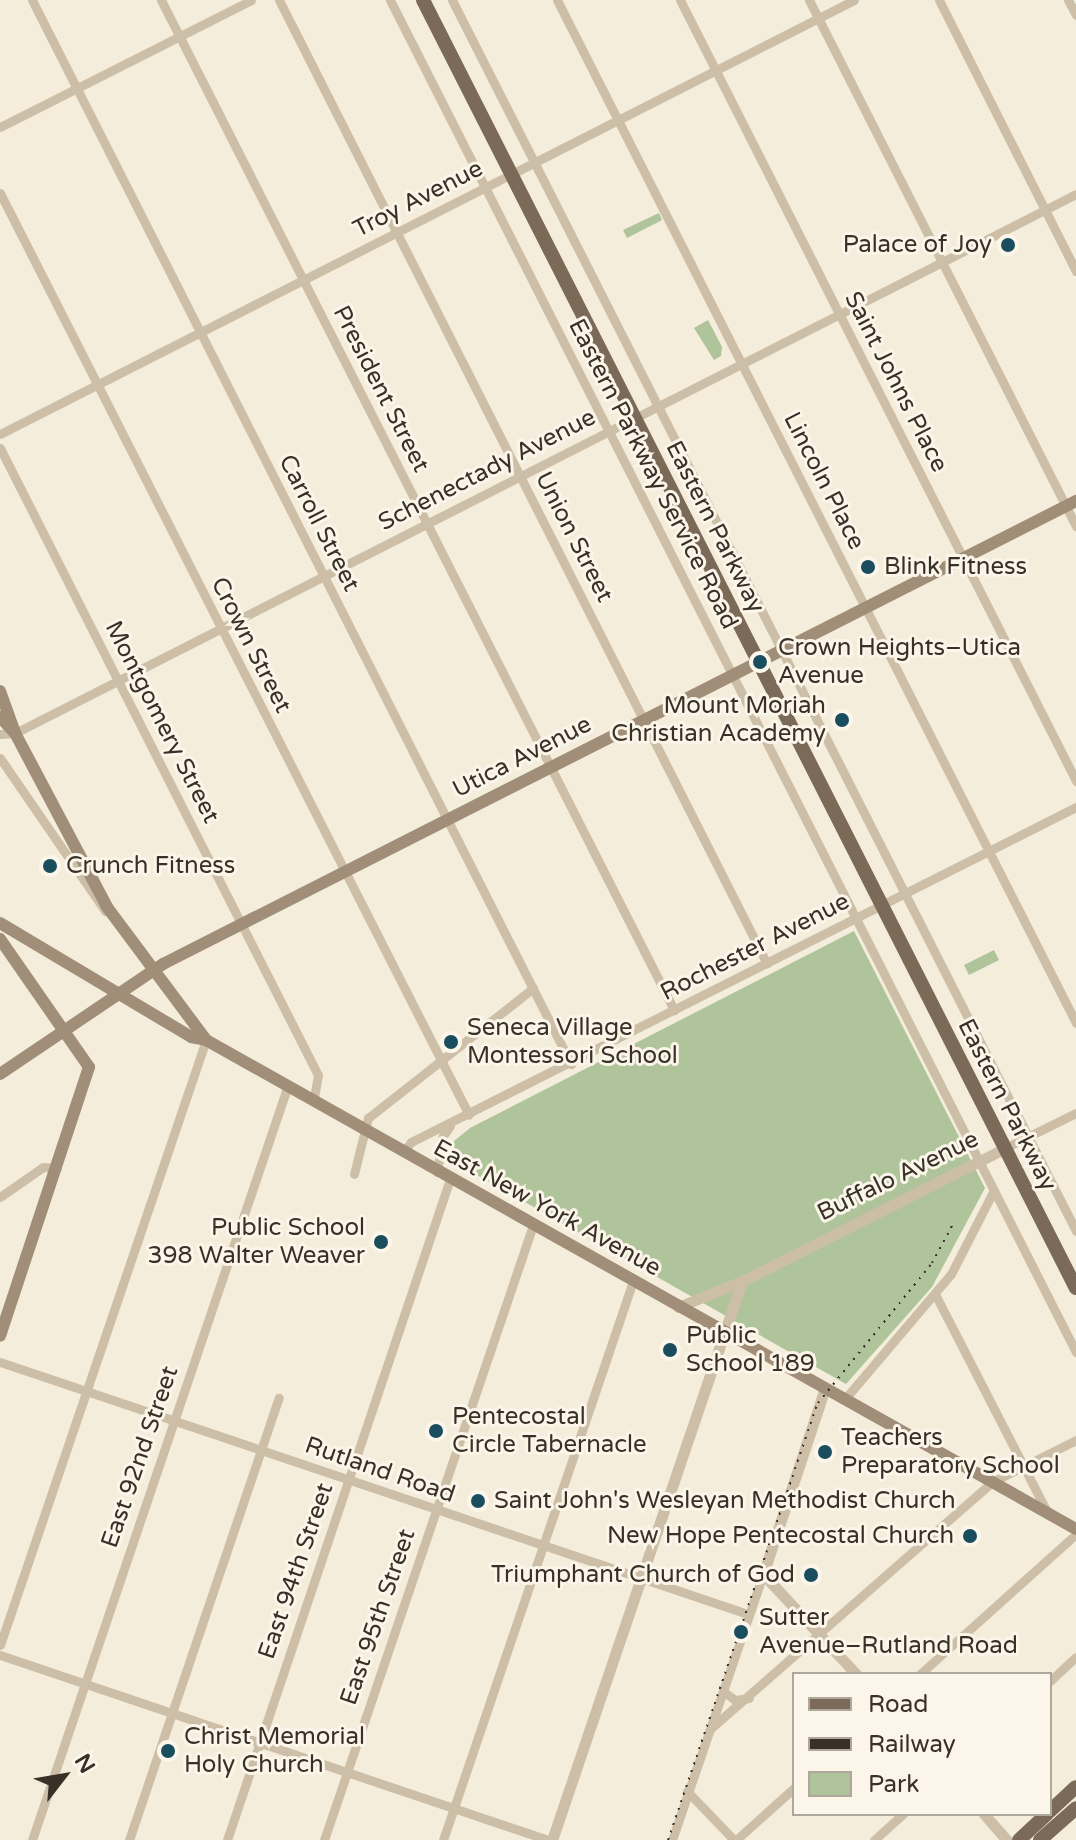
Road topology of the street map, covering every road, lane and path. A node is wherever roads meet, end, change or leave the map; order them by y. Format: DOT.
graph roads {
  1 [pos="32,0"];
  2 [pos="161,0"];
  3 [pos="251,0"];
  4 [pos="279,0"];
  5 [pos="390,0"];
  6 [pos="423,0"];
  7 [pos="452,0"];
  8 [pos="557,0"];
  9 [pos="680,0"];
  10 [pos="809,0"];
  11 [pos="854,0"];
  12 [pos="939,0"];
  13 [pos="1068,0"];
  14 [pos="1076,15"];
  15 [pos="818,18"];
  16 [pos="180,36"];
  17 [pos="716,70"];
  18 [pos="77,88"];
  19 [pos="618,120"];
  20 [pos="0,127"];
  21 [pos="535,163"];
  22 [pos="511,174"];
  23 [pos="486,187"];
  24 [pos="0,193"];
  25 [pos="1076,194"];
  26 [pos="1045,210"];
  27 [pos="397,232"];
  28 [pos="942,262"];
  29 [pos="1076,271"];
  30 [pos="303,280"];
  31 [pos="839,314"];
  32 [pos="200,332"];
  33 [pos="742,364"];
  34 [pos="98,385"];
  35 [pos="658,407"];
  36 [pos="635,418"];
  37 [pos="609,431"];
  38 [pos="0,434"];
  39 [pos="0,448"];
  40 [pos="520,476"];
  41 [pos="1071,503"];
  42 [pos="427,523"];
  43 [pos="1076,526"];
  44 [pos="963,558"];
  45 [pos="324,576"];
  46 [pos="865,607"];
  47 [pos="220,628"];
  48 [pos="781,650"];
  49 [pos="758,661"];
  50 [pos="732,674"];
  51 [pos="118,680"];
  52 [pos="0,691"];
  53 [pos="0,717"];
  54 [pos="644,719"];
  55 [pos="15,733"];
  56 [pos="0,734"];
  57 [pos="0,758"];
  58 [pos="550,767"];
  59 [pos="1076,781"];
  60 [pos="1076,807"];
  61 [pos="447,819"];
  62 [pos="989,851"];
  63 [pos="344,870"];
  64 [pos="906,894"];
  65 [pos="882,905"];
  66 [pos="856,919"];
  67 [pos="116,920"];
  68 [pos="0,923"];
  69 [pos="242,924"];
  70 [pos="0,939"];
  71 [pos="767,964"];
  72 [pos="151,970"];
  73 [pos="533,988"];
  74 [pos="118,992"];
  75 [pos="674,1010"];
  76 [pos="1076,1023"];
  77 [pos="65,1028"];
  78 [pos="206,1040"];
  79 [pos="441,1061"];
  80 [pos="571,1064"];
  81 [pos="0,1074"];
  82 [pos="287,1088"];
  83 [pos="313,1102"];
  84 [pos="1076,1113"];
  85 [pos="469,1115"];
  86 [pos="452,1124"];
  87 [pos="366,1132"];
  88 [pos="1028,1137"];
  89 [pos="1003,1149"];
  90 [pos="403,1152"];
  91 [pos="979,1160"];
  92 [pos="57,1168"];
  93 [pos="437,1172"];
  94 [pos="354,1174"];
  95 [pos="450,1179"];
  96 [pos="994,1190"];
  97 [pos="0,1197"];
  98 [pos="533,1225"];
  99 [pos="1076,1231"];
  100 [pos="633,1281"];
  101 [pos="742,1281"];
  102 [pos="1076,1288"];
  103 [pos="935,1294"];
  104 [pos="12,1301"];
  105 [pos="678,1307"];
  106 [pos="0,1310"];
  107 [pos="724,1332"];
  108 [pos="0,1336"];
  109 [pos="1076,1352"];
  110 [pos="0,1362"];
  111 [pos="825,1388"];
  112 [pos="86,1392"];
  113 [pos="279,1398"];
  114 [pos="844,1400"];
  115 [pos="173,1421"];
  116 [pos="1076,1440"];
  117 [pos="261,1451"];
  118 [pos="1023,1466"];
  119 [pos="348,1480"];
  120 [pos="992,1482"];
  121 [pos="435,1510"];
  122 [pos="1047,1512"];
  123 [pos="1076,1532"];
  124 [pos="543,1546"];
  125 [pos="763,1574"];
  126 [pos="640,1579"];
  127 [pos="748,1614"];
  128 [pos="820,1635"];
  129 [pos="0,1645"];
  130 [pos="0,1655"];
  131 [pos="1076,1657"];
  132 [pos="854,1672"];
  133 [pos="922,1672"];
  134 [pos="1052,1679"];
  135 [pos="85,1683"];
  136 [pos="723,1691"];
  137 [pos="750,1698"];
  138 [pos="172,1713"];
  139 [pos="710,1729"];
  140 [pos="260,1742"];
  141 [pos="347,1772"];
  142 [pos="1076,1787"];
  143 [pos="792,1790"];
  144 [pos="687,1791"];
  145 [pos="454,1808"];
  146 [pos="1076,1808"];
  147 [pos="1052,1809"];
  148 [pos="901,1816"];
  149 [pos="986,1816"];
  150 [pos="1045,1816"];
  151 [pos="32,1840"];
  152 [pos="129,1840"];
  153 [pos="227,1840"];
  154 [pos="324,1840"];
  155 [pos="443,1840"];
  156 [pos="550,1840"];
  157 [pos="672,1840"];
  158 [pos="735,1840"];
  159 [pos="874,1840"];
  160 [pos="1007,1840"];
  161 [pos="1019,1840"];
  162 [pos="1040,1840"];
  1 -- 18 [label="street, Carroll Street"];
  2 -- 16 [label="street, President Street"];
  3 -- 16 [label="street"];
  4 -- 27 [label="street, Union Street"];
  5 -- 23 [label="street, Eastern Parkway Service Road"];
  6 -- 22 [label="main road, Eastern Parkway"];
  7 -- 21 [label="street, Eastern Parkway Service Road"];
  8 -- 19 [label="street, Lincoln Place"];
  9 -- 17 [label="street, Saint Johns Place"];
  10 -- 15 [label="street"];
  11 -- 15 [label="street, Troy Avenue"];
  12 -- 26 [label="street"];
  13 -- 14 [label="street"];
  15 -- 17 [label="street, Troy Avenue"];
  15 -- 28 [label="street"];
  16 -- 18 [label="street"];
  16 -- 30 [label="street, President Street"];
  17 -- 19 [label="street, Troy Avenue"];
  17 -- 31 [label="street, Saint Johns Place"];
  18 -- 20 [label="street"];
  18 -- 32 [label="street, Carroll Street"];
  19 -- 21 [label="street, Troy Avenue"];
  19 -- 33 [label="street, Lincoln Place"];
  21 -- 22 [label="street, Troy Avenue"];
  21 -- 35 [label="street, Eastern Parkway Service Road"];
  22 -- 23 [label="street, Troy Avenue"];
  22 -- 36 [label="main road, Eastern Parkway"];
  23 -- 27 [label="street, Troy Avenue"];
  23 -- 37 [label="street, Eastern Parkway Service Road"];
  24 -- 34 [label="street, Crown Street"];
  25 -- 26 [label="street, Schenectady Avenue"];
  26 -- 28 [label="street, Schenectady Avenue"];
  26 -- 29 [label="street"];
  27 -- 30 [label="street, Troy Avenue"];
  27 -- 40 [label="street, Union Street"];
  28 -- 31 [label="street, Schenectady Avenue"];
  28 -- 41 [label="street"];
  30 -- 32 [label="street, Troy Avenue"];
  30 -- 42 [label="street, President Street"];
  31 -- 33 [label="street, Schenectady Avenue"];
  31 -- 44 [label="street, Saint Johns Place"];
  32 -- 34 [label="street, Troy Avenue"];
  32 -- 45 [label="street, Carroll Street"];
  33 -- 35 [label="street, Schenectady Avenue"];
  33 -- 46 [label="street, Lincoln Place"];
  34 -- 38 [label="street, Troy Avenue"];
  34 -- 47 [label="street, Crown Street"];
  35 -- 36 [label="street, Schenectady Avenue"];
  35 -- 48 [label="street, Eastern Parkway Service Road"];
  36 -- 37 [label="street, Schenectady Avenue"];
  36 -- 49 [label="main road, Eastern Parkway"];
  37 -- 40 [label="street, Schenectady Avenue"];
  37 -- 50 [label="street, Eastern Parkway Service Road"];
  39 -- 51 [label="street, Montgomery Street"];
  40 -- 42 [label="street, Schenectady Avenue"];
  40 -- 54 [label="street, Union Street"];
  41 -- 43 [label="street"];
  41 -- 44 [label="main road, Utica Avenue"];
  42 -- 45 [label="street, Schenectady Avenue"];
  42 -- 58 [label="street, President Street"];
  44 -- 46 [label="main road, Utica Avenue"];
  44 -- 59 [label="street, Saint Johns Place"];
  45 -- 47 [label="street, Schenectady Avenue"];
  45 -- 61 [label="street, Carroll Street"];
  46 -- 48 [label="main road, Utica Avenue"];
  46 -- 62 [label="street, Lincoln Place"];
  47 -- 51 [label="street, Schenectady Avenue"];
  47 -- 63 [label="street, Crown Street"];
  48 -- 49 [label="main road, Utica Avenue"];
  48 -- 64 [label="street, Eastern Parkway Service Road"];
  49 -- 50 [label="main road, Utica Avenue"];
  49 -- 65 [label="main road, Eastern Parkway"];
  50 -- 54 [label="main road, Utica Avenue"];
  50 -- 66 [label="street, Eastern Parkway Service Road"];
  51 -- 55 [label="street, Schenectady Avenue"];
  51 -- 69 [label="street, Montgomery Street"];
  52 -- 55 [label="main road"];
  53 -- 55 [label="main road"];
  54 -- 58 [label="main road, Utica Avenue"];
  54 -- 71 [label="street, Union Street"];
  55 -- 56 [label="street, Schenectady Avenue"];
  55 -- 67 [label="main road"];
  57 -- 67 [label="street"];
  58 -- 61 [label="main road, Utica Avenue"];
  58 -- 75 [label="street, President Street"];
  60 -- 62 [label="street, Rochester Avenue"];
  61 -- 63 [label="main road, Utica Avenue"];
  61 -- 73 [label="street, Carroll Street"];
  62 -- 64 [label="street, Rochester Avenue"];
  62 -- 76 [label="street, Lincoln Place"];
  63 -- 69 [label="main road, Utica Avenue"];
  63 -- 79 [label="street, Crown Street"];
  64 -- 65 [label="street, Rochester Avenue"];
  64 -- 88 [label="street, Eastern Parkway Service Road"];
  65 -- 66 [label="street, Rochester Avenue"];
  65 -- 89 [label="main road, Eastern Parkway"];
  66 -- 71 [label="street, Rochester Avenue"];
  66 -- 91 [label="street, Eastern Parkway Service Road"];
  67 -- 72 [label="main road"];
  68 -- 74 [label="main road, East New York Avenue"];
  69 -- 72 [label="main road, Utica Avenue"];
  69 -- 83 [label="street, Montgomery Street"];
  70 -- 77 [label="main road"];
  71 -- 75 [label="street, Rochester Avenue"];
  72 -- 74 [label="main road, Utica Avenue"];
  72 -- 78 [label="main road"];
  73 -- 79 [label="street"];
  73 -- 80 [label="street, Carroll Street"];
  74 -- 77 [label="main road, Utica Avenue"];
  74 -- 78 [label="main road, East New York Avenue"];
  75 -- 80 [label="street, Rochester Avenue"];
  77 -- 81 [label="main road, Utica Avenue"];
  77 -- 92 [label="main road"];
  78 -- 82 [label="main road, East New York Avenue"];
  78 -- 112 [label="street"];
  79 -- 85 [label="street, Crown Street"];
  79 -- 87 [label="street"];
  80 -- 85 [label="street, Rochester Avenue"];
  82 -- 83 [label="main road, East New York Avenue"];
  82 -- 115 [label="street, East 92nd Street"];
  83 -- 87 [label="main road, East New York Avenue"];
  84 -- 88 [label="street, Buffalo Avenue"];
  85 -- 86 [label="street, Rochester Avenue"];
  86 -- 90 [label="street, Rochester Avenue"];
  86 -- 93 [label="street"];
  87 -- 90 [label="main road, East New York Avenue"];
  87 -- 94 [label="street"];
  88 -- 89 [label="street, Buffalo Avenue"];
  88 -- 99 [label="street, Eastern Parkway Service Road"];
  89 -- 91 [label="street, Buffalo Avenue"];
  89 -- 102 [label="main road, Eastern Parkway"];
  90 -- 93 [label="main road, East New York Avenue"];
  91 -- 96 [label="street, Eastern Parkway Service Road"];
  91 -- 101 [label="street, Buffalo Avenue"];
  92 -- 97 [label="street"];
  92 -- 104 [label="main road"];
  93 -- 95 [label="main road, East New York Avenue"];
  95 -- 98 [label="main road, East New York Avenue"];
  95 -- 119 [label="street, East 94th Street"];
  96 -- 103 [label="street"];
  96 -- 109 [label="street, Eastern Parkway Service Road"];
  98 -- 100 [label="main road, East New York Avenue"];
  98 -- 121 [label="street, East 95th Street"];
  100 -- 105 [label="main road, East New York Avenue"];
  100 -- 124 [label="street"];
  101 -- 105 [label="street, Buffalo Avenue"];
  101 -- 107 [label="street"];
  103 -- 114 [label="street"];
  103 -- 118 [label="street"];
  104 -- 106 [label="street"];
  104 -- 108 [label="main road"];
  105 -- 107 [label="main road, East New York Avenue"];
  107 -- 111 [label="main road, East New York Avenue"];
  107 -- 126 [label="street"];
  110 -- 112 [label="street, Rutland Road"];
  111 -- 114 [label="main road, East New York Avenue"];
  111 -- 125 [label="street"];
  112 -- 115 [label="street, Rutland Road"];
  112 -- 129 [label="street"];
  113 -- 117 [label="street"];
  114 -- 120 [label="main road, East New York Avenue"];
  115 -- 117 [label="street, Rutland Road"];
  115 -- 135 [label="street, East 92nd Street"];
  116 -- 118 [label="street"];
  117 -- 119 [label="street, Rutland Road"];
  117 -- 138 [label="street"];
  118 -- 120 [label="street"];
  118 -- 122 [label="street"];
  119 -- 121 [label="street, Rutland Road"];
  119 -- 140 [label="street, East 94th Street"];
  120 -- 122 [label="main road, East New York Avenue"];
  120 -- 128 [label="street"];
  121 -- 124 [label="street, Rutland Road"];
  121 -- 141 [label="street, East 95th Street"];
  122 -- 123 [label="main road, East New York Avenue"];
  123 -- 133 [label="street"];
  124 -- 126 [label="street, Rutland Road"];
  124 -- 145 [label="street"];
  125 -- 127 [label="street"];
  125 -- 128 [label="street"];
  126 -- 127 [label="street, Rutland Road"];
  126 -- 156 [label="street"];
  127 -- 136 [label="street"];
  128 -- 132 [label="street"];
  128 -- 137 [label="street"];
  130 -- 135 [label="street"];
  131 -- 134 [label="street"];
  135 -- 138 [label="street"];
  135 -- 151 [label="street, East 92nd Street"];
  136 -- 137 [label="street"];
  136 -- 139 [label="street"];
  137 -- 139 [label="street"];
  138 -- 140 [label="street"];
  138 -- 152 [label="street"];
  139 -- 144 [label="street"];
  140 -- 141 [label="street"];
  140 -- 153 [label="street, East 94th Street"];
  141 -- 145 [label="street"];
  141 -- 154 [label="street, East 95th Street"];
  142 -- 147 [label="main road"];
  143 -- 158 [label="street"];
  144 -- 157 [label="street"];
  144 -- 158 [label="street"];
  145 -- 155 [label="street"];
  145 -- 156 [label="street"];
  146 -- 162 [label="main road"];
  148 -- 159 [label="street"];
  149 -- 160 [label="street"];
  150 -- 161 [label="main road"];
}
